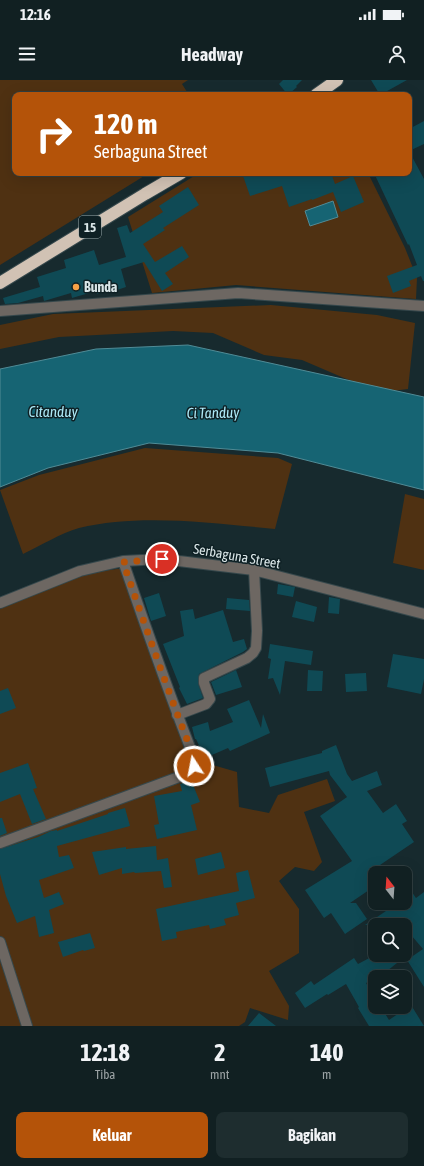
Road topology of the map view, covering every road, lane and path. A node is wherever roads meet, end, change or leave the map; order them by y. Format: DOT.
graph roads {
  1 [pos="336,80"];
  2 [pos="320,92"];
  3 [pos="176,176"];
  4 [pos="0,283"];
  5 [pos="424,306"];
  6 [pos="0,311"];
  7 [pos="123,562"];
  8 [pos="254,570"];
  9 [pos="0,603"];
  10 [pos="424,614"];
  11 [pos="177,716"];
  12 [pos="0,843"];
  13 [pos="0,942"];
  14 [pos="27,1026"];
  1 -- 2 [label="highway"];
  3 -- 4 [label="highway, 15"];
  5 -- 6 [label="street"];
  7 -- 8 [label="street, Serbaguna Street"];
  7 -- 9 [label="street, Serbaguna Street"];
  7 -- 11 [label="street"];
  8 -- 10 [label="street, Serbaguna Street"];
  8 -- 11 [label="street"];
  11 -- 12 [label="street"];
  13 -- 14 [label="street"];
}
